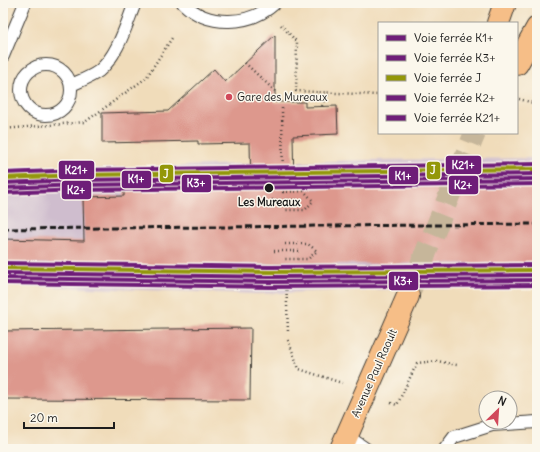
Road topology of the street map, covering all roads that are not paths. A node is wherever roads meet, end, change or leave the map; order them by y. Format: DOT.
graph roads {
  1 [pos="25,3"];
  2 [pos="135,3"];
  3 [pos="183,3"];
  4 [pos="275,3"];
  5 [pos="505,3"];
  6 [pos="498,22"];
  7 [pos="537,28"];
  8 [pos="3,56"];
  9 [pos="518,62"];
  10 [pos="71,85"];
  11 [pos="408,296"];
  12 [pos="537,422"];
  13 [pos="344,442"];
  14 [pos="366,449"];
  15 [pos="445,449"];
  1 -- 8 [label="lane"];
  2 -- 10 [label="lane"];
  3 -- 4 [label="lane"];
  5 -- 6 [label="main road"];
  7 -- 9 [label="main road"];
  10 -- 10 [label="lane"];
  11 -- 13 [label="main road, Avenue Paul Raoult"];
  12 -- 15 [label="lane"];
  13 -- 14 [label="lane"];
}
